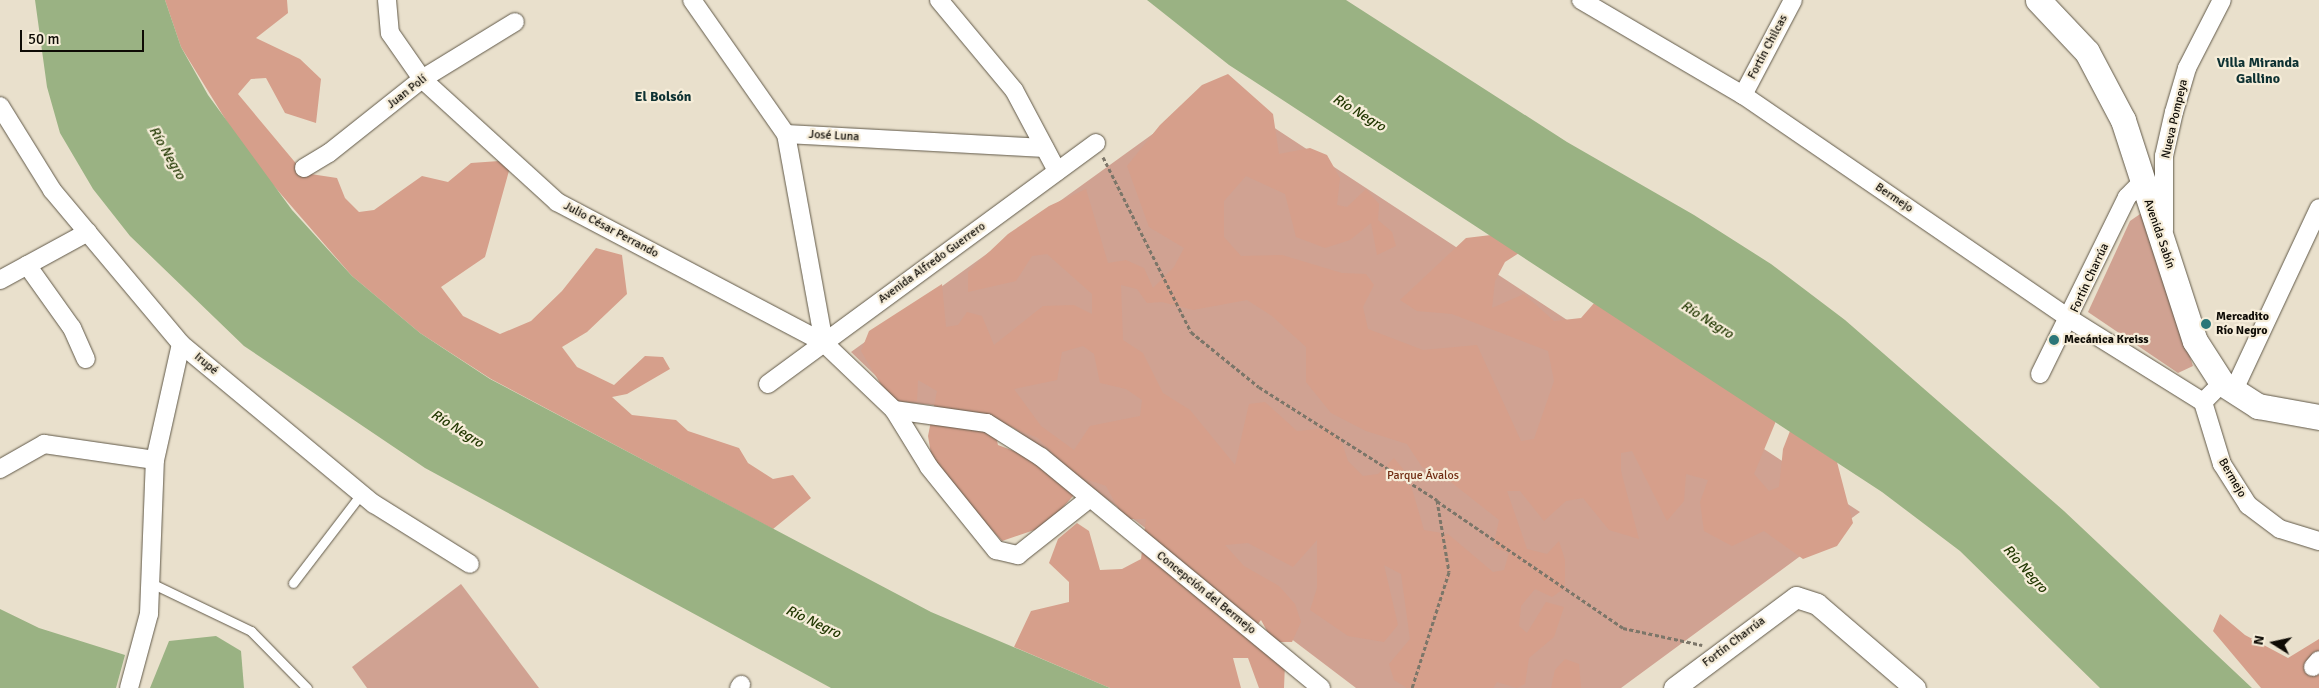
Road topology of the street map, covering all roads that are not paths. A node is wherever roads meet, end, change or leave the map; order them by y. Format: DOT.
graph roads {
  1 [pos="387,0"];
  2 [pos="692,0"];
  3 [pos="939,0"];
  4 [pos="1581,0"];
  5 [pos="1793,0"];
  6 [pos="2038,0"];
  7 [pos="2222,0"];
  8 [pos="514,22"];
  9 [pos="422,80"];
  10 [pos="1743,95"];
  11 [pos="1,114"];
  12 [pos="786,134"];
  13 [pos="1096,143"];
  14 [pos="1045,148"];
  15 [pos="304,168"];
  16 [pos="1057,171"];
  17 [pos="2141,183"];
  18 [pos="2319,208"];
  19 [pos="88,232"];
  20 [pos="2164,247"];
  21 [pos="27,265"];
  22 [pos="0,280"];
  23 [pos="2070,320"];
  24 [pos="824,343"];
  25 [pos="181,344"];
  26 [pos="86,359"];
  27 [pos="2040,374"];
  28 [pos="768,384"];
  29 [pos="2227,387"];
  30 [pos="2203,402"];
  31 [pos="894,410"];
  32 [pos="2319,417"];
  33 [pos="155,460"];
  34 [pos="0,469"];
  35 [pos="361,494"];
  36 [pos="1090,498"];
  37 [pos="2319,541"];
  38 [pos="470,564"];
  39 [pos="151,583"];
  40 [pos="293,583"];
  41 [pos="129,688"];
  42 [pos="307,688"];
  43 [pos="1321,688"];
  44 [pos="1674,688"];
  45 [pos="1915,688"];
  1 -- 9 [label="street, Julio César Perrando"];
  2 -- 12 [label="street"];
  3 -- 14 [label="street"];
  4 -- 10 [label="street, Bermejo"];
  5 -- 10 [label="street, Fortín Chilcas"];
  6 -- 17 [label="main road, Avenida Sabín"];
  7 -- 20 [label="street, Nueva Pompeya"];
  8 -- 9 [label="street, Juan Polí"];
  9 -- 15 [label="street, Juan Polí"];
  9 -- 24 [label="street, Julio César Perrando"];
  10 -- 23 [label="street, Bermejo"];
  11 -- 19 [label="street, Irupé"];
  12 -- 14 [label="street, José Luna"];
  12 -- 24 [label="street"];
  13 -- 16 [label="street, Avenida Alfredo Guerrero"];
  14 -- 16 [label="street"];
  16 -- 24 [label="street, Avenida Alfredo Guerrero"];
  17 -- 20 [label="main road, Avenida Sabín"];
  17 -- 23 [label="street, Fortín Charrúa"];
  18 -- 29 [label="street"];
  19 -- 21 [label="street"];
  19 -- 25 [label="street, Irupé"];
  20 -- 29 [label="main road, Avenida Sabín"];
  21 -- 22 [label="street"];
  21 -- 26 [label="street"];
  23 -- 27 [label="street, Fortín Charrúa"];
  23 -- 30 [label="street, Bermejo"];
  24 -- 28 [label="street, Avenida Alfredo Guerrero"];
  24 -- 31 [label="street"];
  25 -- 33 [label="street"];
  25 -- 35 [label="street, Irupé"];
  29 -- 30 [label="street"];
  29 -- 32 [label="main road, Avenida Sabín"];
  30 -- 37 [label="street, Bermejo"];
  31 -- 36 [label="street, Concepción del Bermejo"];
  31 -- 36 [label="street"];
  33 -- 34 [label="street"];
  33 -- 39 [label="street"];
  35 -- 38 [label="street, Irupé"];
  35 -- 40 [label="lane"];
  36 -- 43 [label="street, Concepción del Bermejo"];
  39 -- 41 [label="street"];
  39 -- 42 [label="lane"];
  44 -- 45 [label="street, Fortín Charrúa"];
}
